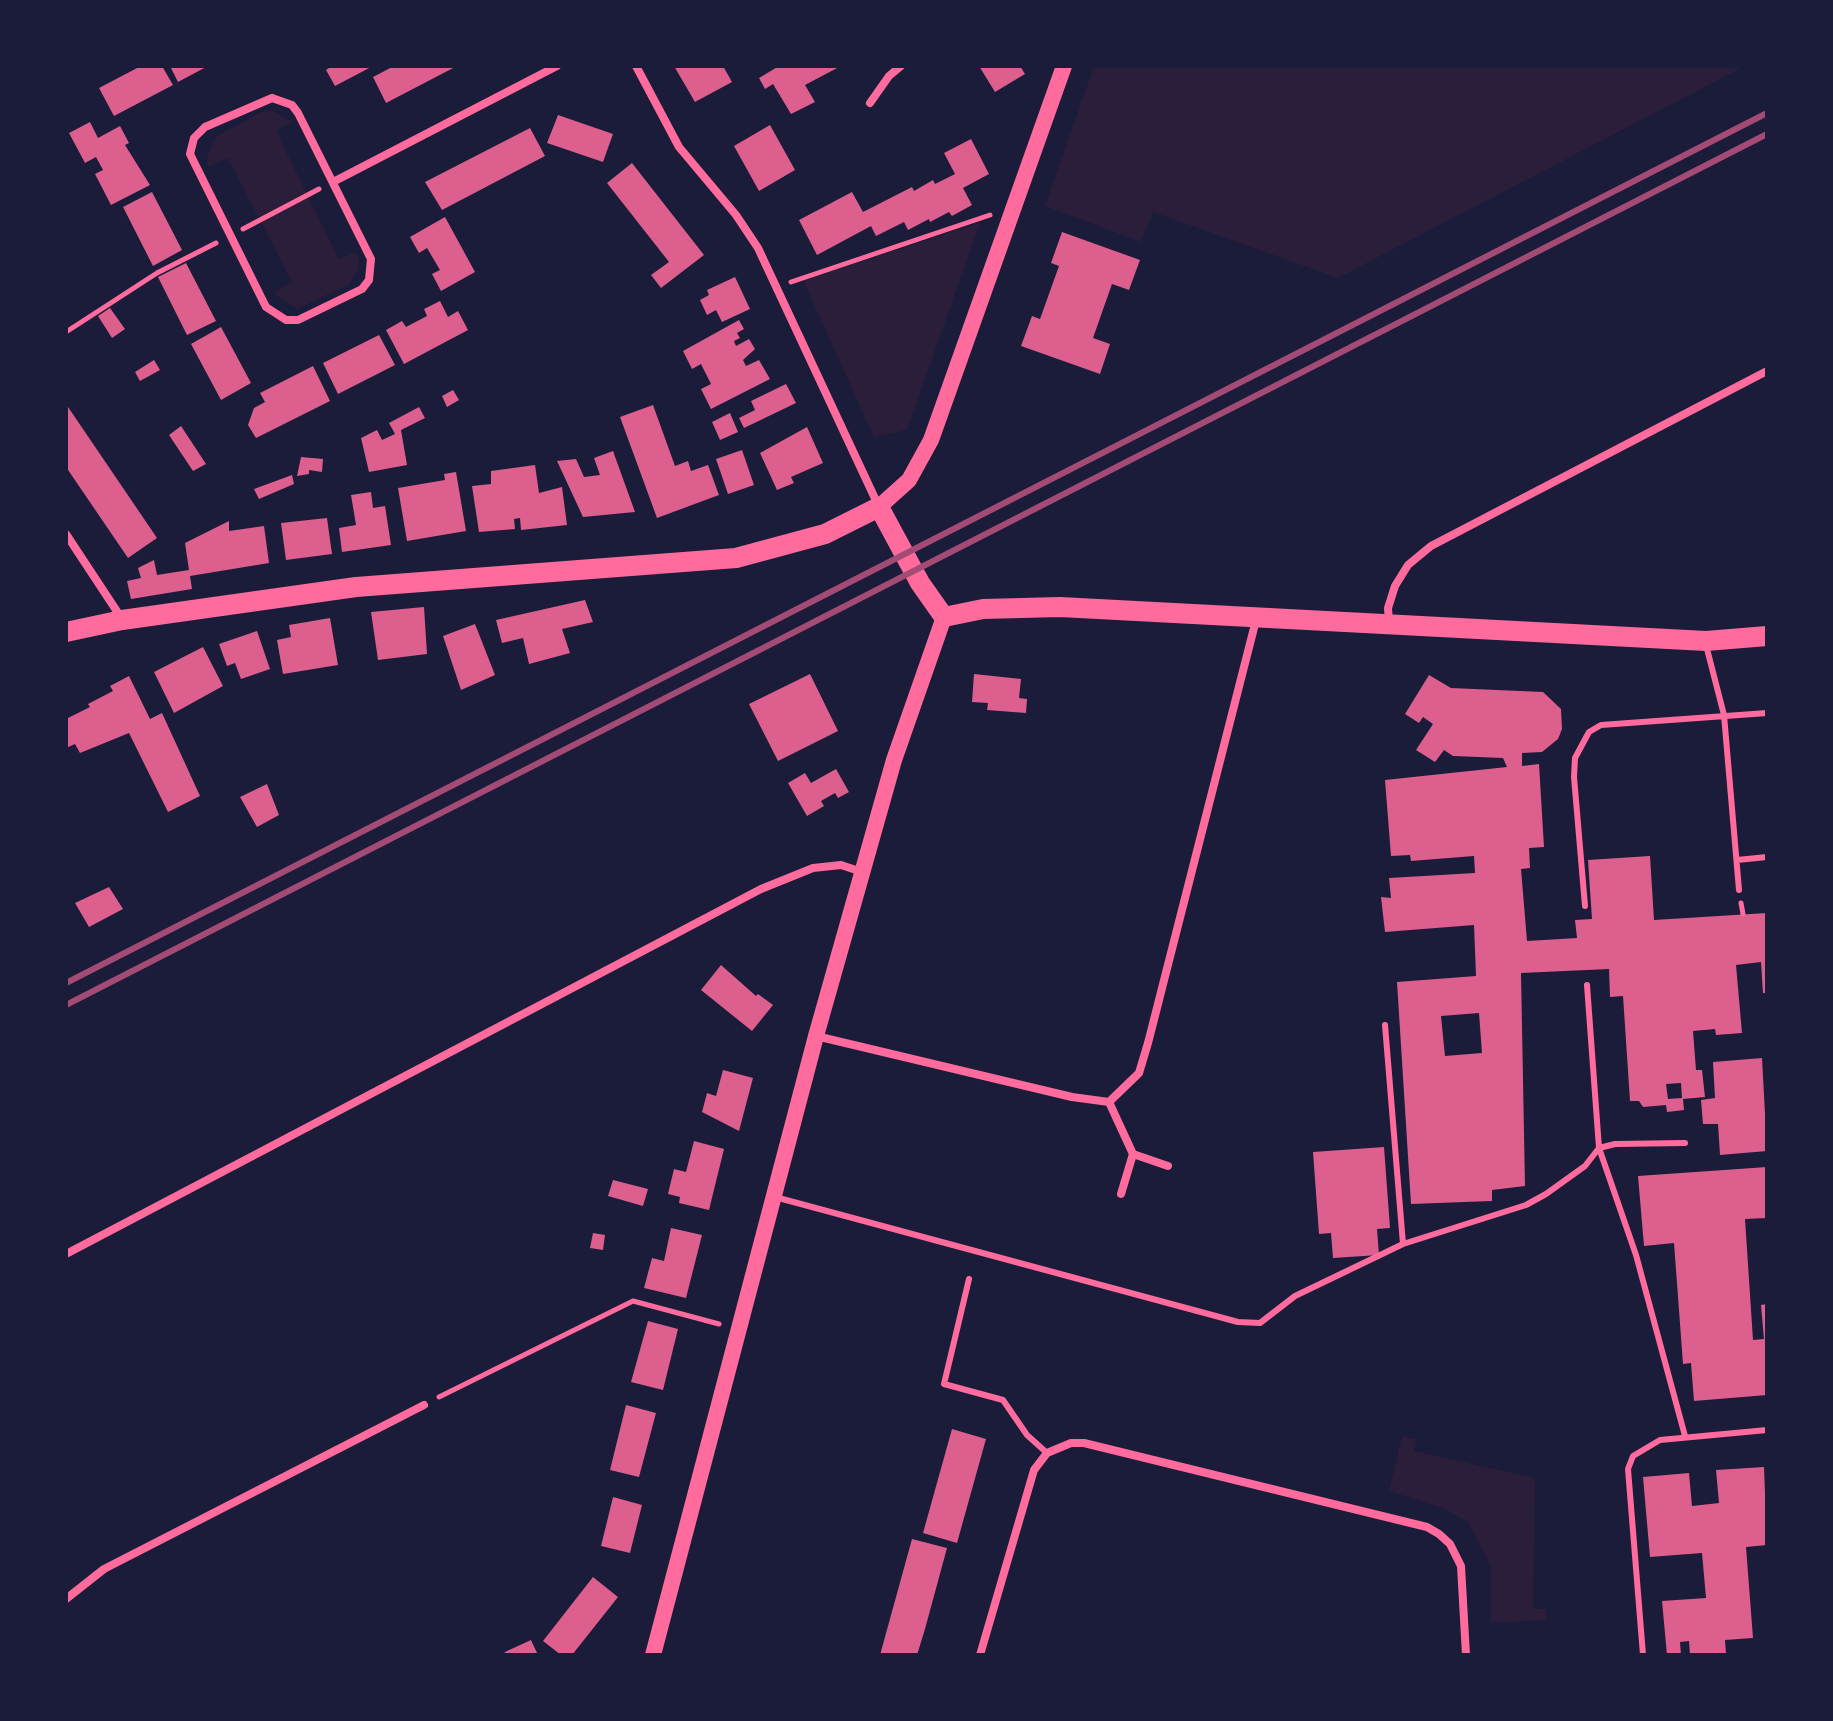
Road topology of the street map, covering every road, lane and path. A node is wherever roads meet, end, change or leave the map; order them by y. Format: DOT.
graph roads {
  1 [pos="557,66"];
  2 [pos="636,66"];
  3 [pos="901,66"];
  4 [pos="1064,66"];
  5 [pos="870,103"];
  6 [pos="333,182"];
  7 [pos="1014,208"];
  8 [pos="229,236"];
  9 [pos="777,288"];
  10 [pos="66,332"];
  11 [pos="1767,371"];
  12 [pos="879,507"];
  13 [pos="66,534"];
  14 [pos="944,617"];
  15 [pos="1256,619"];
  16 [pos="122,620"];
  17 [pos="1389,623"];
  18 [pos="66,632"];
  19 [pos="1767,636"];
  20 [pos="1706,641"];
  21 [pos="1767,713"];
  22 [pos="1724,715"];
  23 [pos="1767,857"];
  24 [pos="1737,860"];
  25 [pos="862,872"];
  26 [pos="1739,890"];
  27 [pos="1585,906"];
  28 [pos="1587,985"];
  29 [pos="1385,1025"];
  30 [pos="816,1036"];
  31 [pos="1109,1102"];
  32 [pos="1685,1143"];
  33 [pos="1599,1148"];
  34 [pos="1133,1154"];
  35 [pos="1168,1166"];
  36 [pos="1121,1194"];
  37 [pos="775,1197"];
  38 [pos="1403,1244"];
  39 [pos="66,1254"];
  40 [pos="969,1279"];
  41 [pos="740,1329"];
  42 [pos="424,1405"];
  43 [pos="1767,1430"];
  44 [pos="1685,1436"];
  45 [pos="1047,1453"];
  46 [pos="66,1599"];
  47 [pos="653,1655"];
  48 [pos="980,1655"];
  49 [pos="1466,1655"];
  50 [pos="1643,1655"];
  1 -- 6 [label="street"];
  2 -- 9 [label="street"];
  3 -- 5 [label="street"];
  4 -- 7 [label="main road"];
  6 -- 8 [label="path"];
  6 -- 8 [label="street"];
  6 -- 8 [label="street"];
  7 -- 9 [label="path"];
  7 -- 12 [label="main road"];
  8 -- 10 [label="path"];
  9 -- 12 [label="street"];
  11 -- 17 [label="street"];
  12 -- 14 [label="main road"];
  12 -- 16 [label="main road"];
  13 -- 16 [label="street"];
  14 -- 15 [label="main road"];
  14 -- 25 [label="main road"];
  15 -- 17 [label="main road"];
  15 -- 31 [label="street"];
  16 -- 18 [label="main road"];
  17 -- 20 [label="main road"];
  19 -- 20 [label="main road"];
  20 -- 22 [label="lane"];
  21 -- 22 [label="lane"];
  22 -- 24 [label="lane"];
  22 -- 27 [label="lane"];
  23 -- 24 [label="lane"];
  24 -- 26 [label="lane"];
  25 -- 30 [label="main road"];
  25 -- 39 [label="street"];
  28 -- 33 [label="lane"];
  29 -- 38 [label="lane"];
  30 -- 31 [label="street"];
  30 -- 37 [label="main road"];
  31 -- 34 [label="street"];
  32 -- 33 [label="lane"];
  33 -- 38 [label="lane"];
  33 -- 44 [label="lane"];
  34 -- 35 [label="street"];
  34 -- 36 [label="street"];
  37 -- 38 [label="lane"];
  37 -- 41 [label="main road"];
  40 -- 45 [label="lane"];
  41 -- 42 [label="path"];
  41 -- 47 [label="main road"];
  42 -- 46 [label="street"];
  43 -- 44 [label="lane"];
  44 -- 50 [label="lane"];
  45 -- 48 [label="street"];
  45 -- 49 [label="street"];
}
